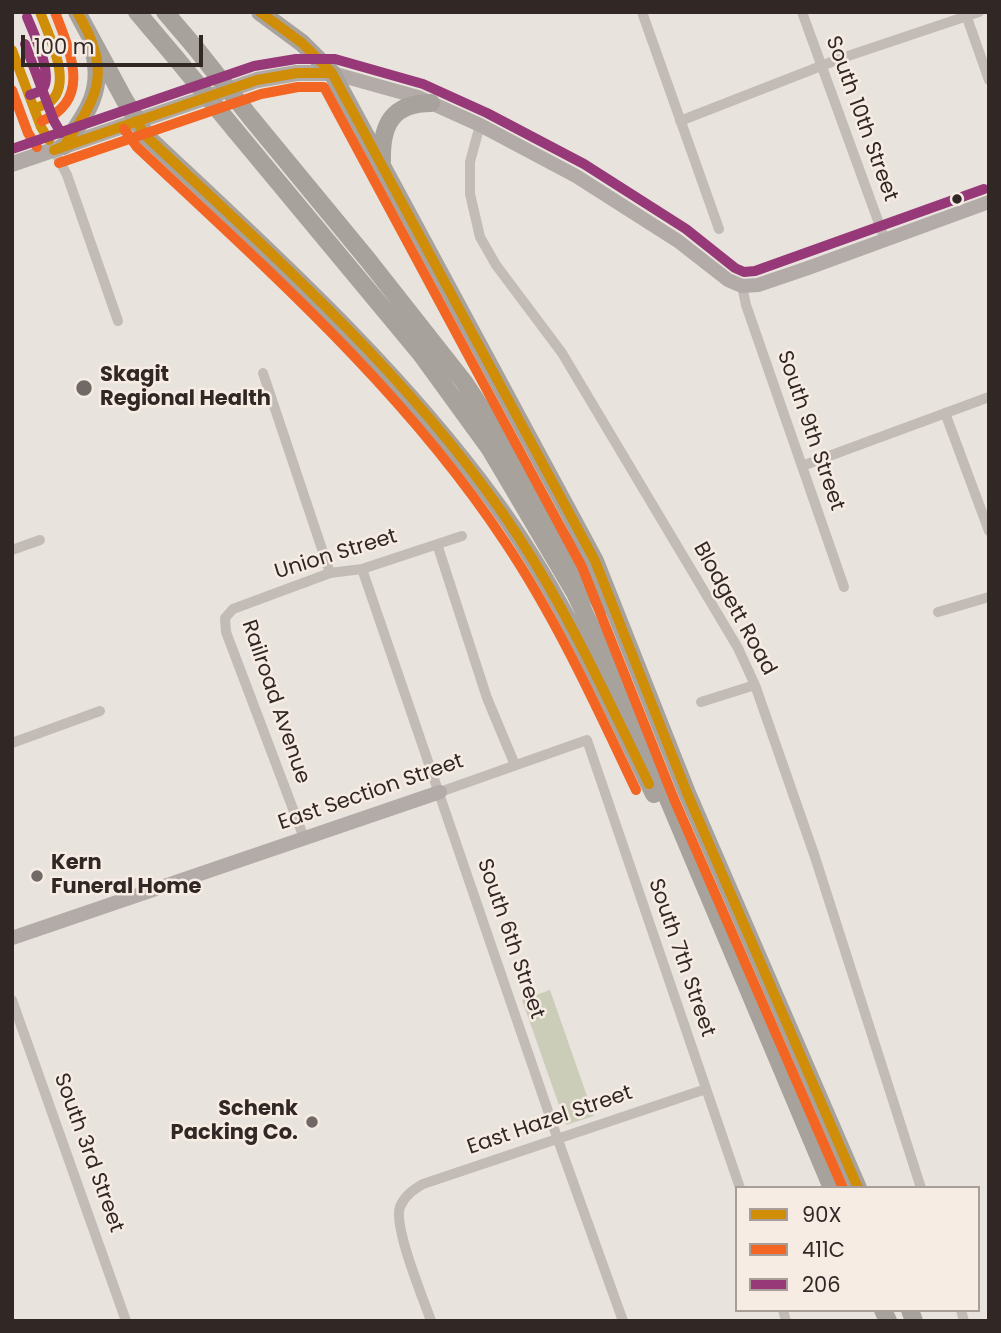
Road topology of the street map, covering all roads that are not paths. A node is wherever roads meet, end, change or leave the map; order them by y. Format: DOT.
graph roads {
  1 [pos="77,12"];
  2 [pos="137,12"];
  3 [pos="165,12"];
  4 [pos="260,12"];
  5 [pos="642,12"];
  6 [pos="802,12"];
  7 [pos="979,12"];
  8 [pos="965,14"];
  9 [pos="89,32"];
  10 [pos="820,67"];
  11 [pos="332,73"];
  12 [pos="989,80"];
  13 [pos="431,103"];
  14 [pos="136,121"];
  15 [pos="680,121"];
  16 [pos="480,125"];
  17 [pos="59,148"];
  18 [pos="12,164"];
  19 [pos="382,164"];
  20 [pos="989,202"];
  21 [pos="719,229"];
  22 [pos="885,240"];
  23 [pos="742,286"];
  24 [pos="118,321"];
  25 [pos="263,373"];
  26 [pos="989,397"];
  27 [pos="945,413"];
  28 [pos="802,466"];
  29 [pos="989,531"];
  30 [pos="462,536"];
  31 [pos="40,540"];
  32 [pos="437,544"];
  33 [pos="12,550"];
  34 [pos="362,569"];
  35 [pos="330,573"];
  36 [pos="845,587"];
  37 [pos="989,597"];
  38 [pos="938,612"];
  39 [pos="225,618"];
  40 [pos="634,664"];
  41 [pos="755,685"];
  42 [pos="701,702"];
  43 [pos="100,711"];
  44 [pos="587,740"];
  45 [pos="12,743"];
  46 [pos="515,765"];
  47 [pos="440,792"];
  48 [pos="304,838"];
  49 [pos="12,938"];
  50 [pos="734,957"];
  51 [pos="12,1000"];
  52 [pos="706,1089"];
  53 [pos="558,1140"];
  54 [pos="739,1186"];
  55 [pos="831,1186"];
  56 [pos="857,1186"];
  57 [pos="920,1186"];
  58 [pos="126,1321"];
  59 [pos="431,1321"];
  60 [pos="623,1321"];
  1 -- 9 [label="highway"];
  2 -- 50 [label="highway, bridge"];
  3 -- 40 [label="highway, bridge"];
  4 -- 11 [label="highway"];
  5 -- 15 [label="street"];
  6 -- 10 [label="street, South 10th Street"];
  7 -- 8 [label="street"];
  8 -- 10 [label="street"];
  8 -- 12 [label="street"];
  9 -- 14 [label="highway"];
  9 -- 17 [label="highway"];
  10 -- 15 [label="street"];
  10 -- 22 [label="street, South 10th Street"];
  11 -- 13 [label="street"];
  11 -- 14 [label="main road"];
  11 -- 19 [label="highway"];
  13 -- 16 [label="street"];
  13 -- 19 [label="highway"];
  14 -- 17 [label="main road"];
  14 -- 50 [label="highway"];
  15 -- 21 [label="street"];
  16 -- 23 [label="street"];
  16 -- 41 [label="street, Blodgett Road"];
  17 -- 18 [label="main road"];
  17 -- 24 [label="street"];
  19 -- 40 [label="highway"];
  20 -- 22 [label="street"];
  22 -- 23 [label="street"];
  23 -- 28 [label="street, South 9th Street"];
  25 -- 35 [label="street"];
  26 -- 27 [label="street"];
  27 -- 28 [label="street"];
  27 -- 29 [label="street"];
  28 -- 36 [label="street, South 9th Street"];
  30 -- 32 [label="street, Union Street"];
  31 -- 33 [label="street"];
  32 -- 34 [label="street, Union Street"];
  32 -- 46 [label="street"];
  34 -- 35 [label="street, Union Street"];
  34 -- 47 [label="street, South 6th Street"];
  35 -- 39 [label="street, Union Street"];
  37 -- 38 [label="street"];
  39 -- 48 [label="street, Railroad Avenue"];
  40 -- 56 [label="highway"];
  41 -- 42 [label="street"];
  41 -- 57 [label="street, Blodgett Road"];
  43 -- 45 [label="street"];
  44 -- 46 [label="street, East Section Street"];
  44 -- 52 [label="street, South 7th Street"];
  46 -- 47 [label="street, East Section Street"];
  47 -- 48 [label="street, East Section Street"];
  47 -- 53 [label="street, South 6th Street"];
  48 -- 49 [label="street, East Section Street"];
  50 -- 55 [label="highway"];
  51 -- 58 [label="street, South 3rd Street"];
  52 -- 53 [label="street, East Hazel Street"];
  52 -- 54 [label="street, South 7th Street"];
  53 -- 59 [label="street, East Hazel Street"];
  53 -- 60 [label="street, South 6th Street"];
}
